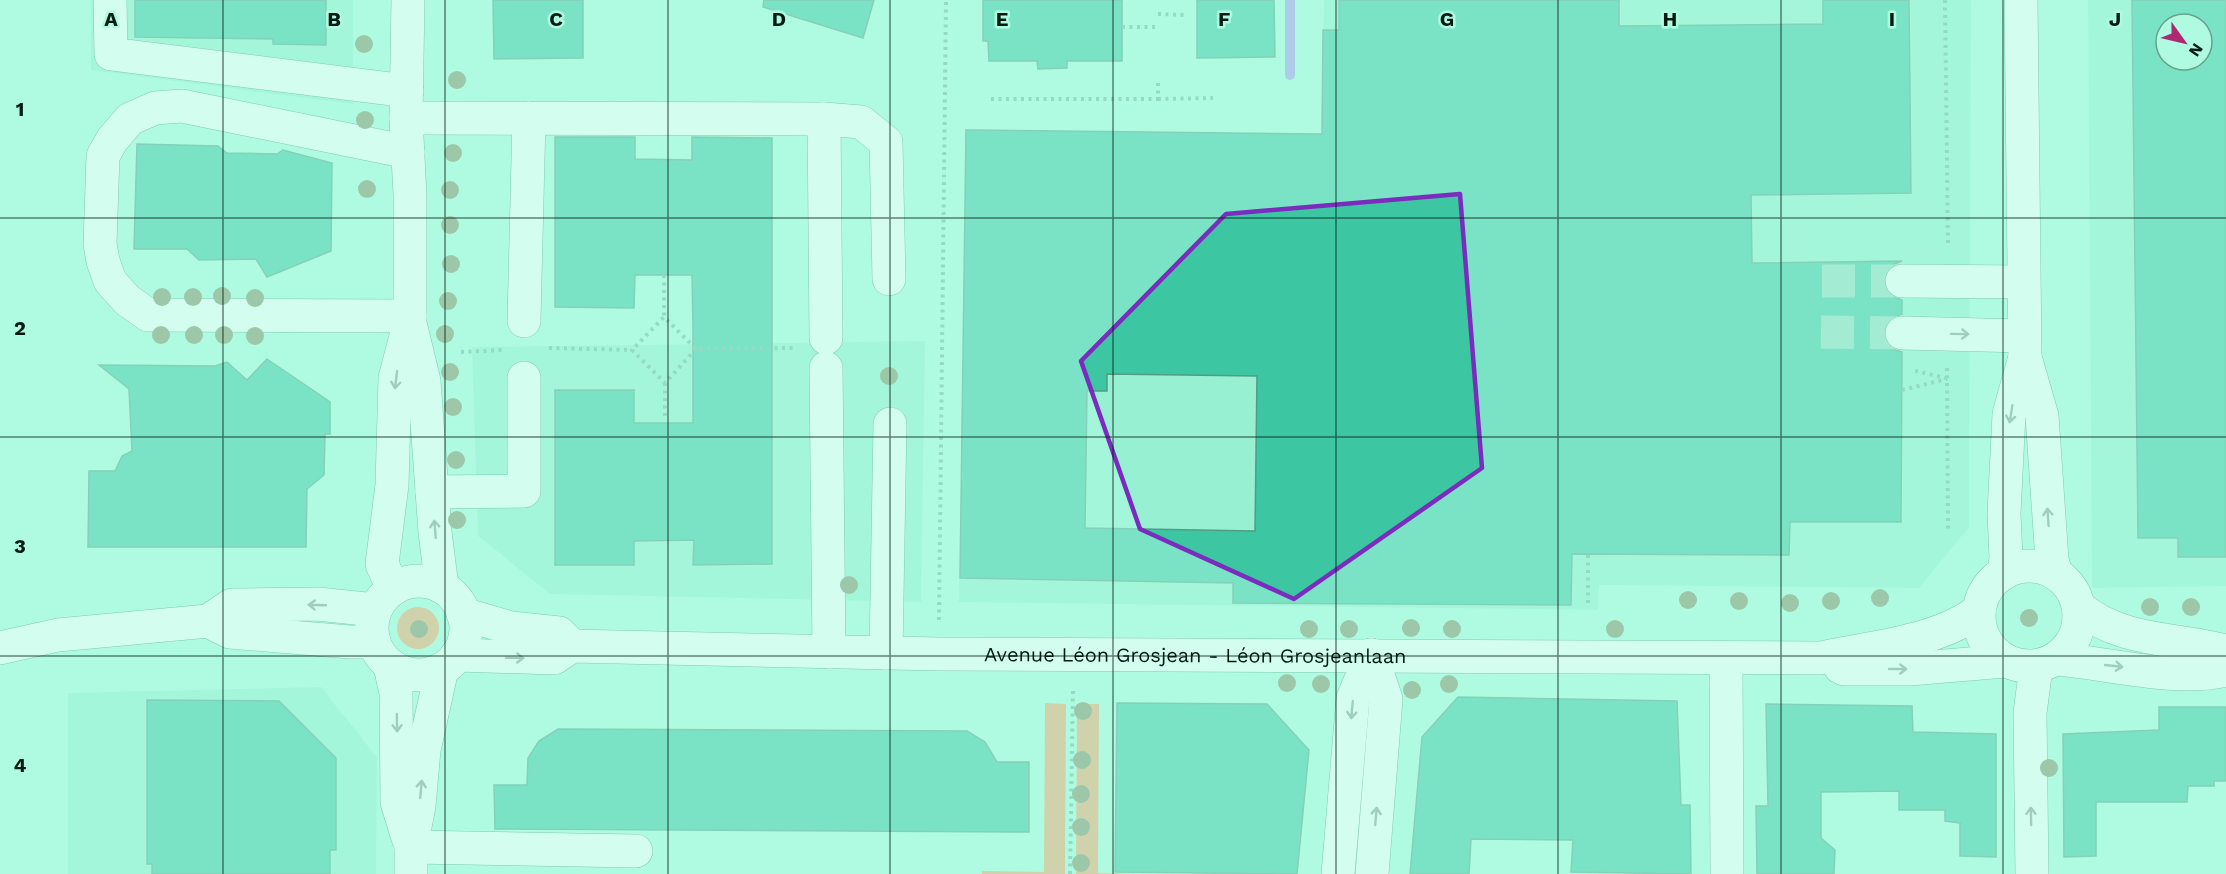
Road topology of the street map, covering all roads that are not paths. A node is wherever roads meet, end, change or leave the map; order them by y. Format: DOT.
graph roads {
  1 [pos="110,0"];
  2 [pos="408,0"];
  3 [pos="2020,0"];
  4 [pos="407,104"];
  5 [pos="529,118"];
  6 [pos="824,119"];
  7 [pos="408,152"];
  8 [pos="889,279"];
  9 [pos="1902,281"];
  10 [pos="2023,282"];
  11 [pos="410,320"];
  12 [pos="524,321"];
  13 [pos="1902,333"];
  14 [pos="2024,346"];
  15 [pos="524,378"];
  16 [pos="890,424"];
  17 [pos="432,492"];
  18 [pos="2004,573"];
  19 [pos="2056,574"];
  20 [pos="442,587"];
  21 [pos="384,599"];
  22 [pos="2079,607"];
  23 [pos="1979,610"];
  24 [pos="463,614"];
  25 [pos="208,621"];
  26 [pos="572,646"];
  27 [pos="0,648"];
  28 [pos="2226,651"];
  29 [pos="829,652"];
  30 [pos="886,653"];
  31 [pos="382,654"];
  32 [pos="1371,656"];
  33 [pos="1726,658"];
  34 [pos="1821,658"];
  35 [pos="449,662"];
  36 [pos="2032,662"];
  37 [pos="2226,670"];
  38 [pos="636,851"];
  39 [pos="411,860"];
  40 [pos="1338,874"];
  41 [pos="1372,874"];
  42 [pos="1727,874"];
  43 [pos="2032,874"];
  1 -- 4 [label="street"];
  2 -- 4 [label="street"];
  3 -- 10 [label="street"];
  4 -- 5 [label="street"];
  4 -- 7 [label="street"];
  5 -- 6 [label="street"];
  5 -- 12 [label="street"];
  6 -- 8 [label="street"];
  6 -- 29 [label="street"];
  7 -- 11 [label="street"];
  7 -- 11 [label="street"];
  9 -- 10 [label="street"];
  10 -- 14 [label="street"];
  11 -- 17 [label="street"];
  11 -- 21 [label="street, one-way"];
  13 -- 14 [label="street, one-way"];
  14 -- 18 [label="street, one-way"];
  19 -- 14 [label="street, one-way"];
  15 -- 17 [label="street"];
  16 -- 30 [label="street"];
  20 -- 17 [label="street, one-way"];
  18 -- 19 [label="street"];
  18 -- 23 [label="street"];
  19 -- 22 [label="street"];
  20 -- 21 [label="street"];
  20 -- 24 [label="street"];
  21 -- 25 [label="street, one-way"];
  21 -- 31 [label="street"];
  22 -- 28 [label="street"];
  22 -- 36 [label="street"];
  23 -- 34 [label="street, Avenue Léon Grosjean - Léon Grosjeanlaan"];
  23 -- 36 [label="street"];
  24 -- 26 [label="street, Avenue Léon Grosjean - Léon Grosjeanlaan"];
  24 -- 35 [label="street"];
  25 -- 27 [label="street"];
  25 -- 31 [label="street"];
  26 -- 29 [label="street, Avenue Léon Grosjean - Léon Grosjeanlaan"];
  35 -- 26 [label="street, Avenue Léon Grosjean - Léon Grosjeanlaan, one-way"];
  29 -- 30 [label="street, Avenue Léon Grosjean - Léon Grosjeanlaan"];
  30 -- 32 [label="street, Avenue Léon Grosjean - Léon Grosjeanlaan"];
  31 -- 35 [label="street"];
  31 -- 39 [label="street, one-way"];
  32 -- 33 [label="street, Avenue Léon Grosjean - Léon Grosjeanlaan"];
  32 -- 40 [label="street, one-way"];
  41 -- 32 [label="street, one-way"];
  33 -- 34 [label="street, Avenue Léon Grosjean - Léon Grosjeanlaan"];
  33 -- 42 [label="street"];
  34 -- 36 [label="street, Avenue Léon Grosjean - Léon Grosjeanlaan, one-way"];
  39 -- 35 [label="street, one-way"];
  36 -- 37 [label="street, Avenue Léon Grosjean - Léon Grosjeanlaan, one-way"];
  43 -- 36 [label="street, one-way"];
  38 -- 39 [label="street"];
}
